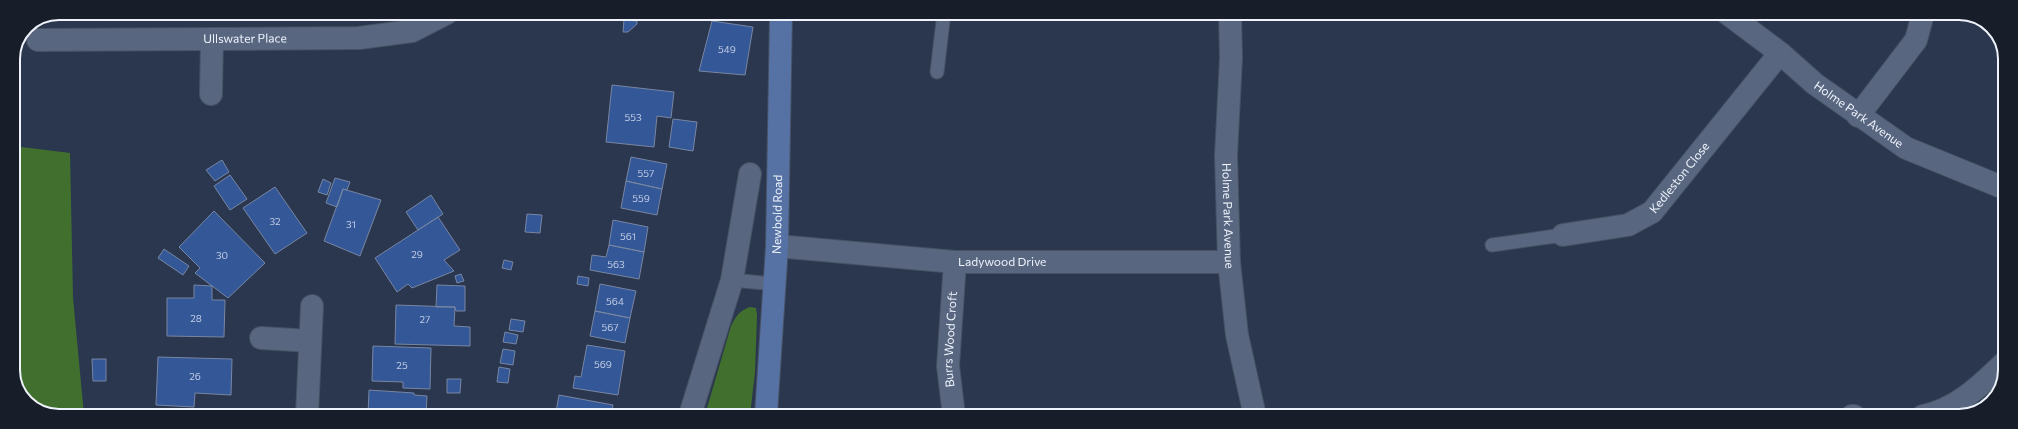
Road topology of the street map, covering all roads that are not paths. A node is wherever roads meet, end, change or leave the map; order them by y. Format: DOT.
graph roads {
  1 [pos="433,20"];
  2 [pos="781,20"];
  3 [pos="943,20"];
  4 [pos="1230,20"];
  5 [pos="1736,20"];
  6 [pos="1921,20"];
  7 [pos="212,39"];
  8 [pos="38,40"];
  9 [pos="1780,53"];
  10 [pos="937,72"];
  11 [pos="211,94"];
  12 [pos="1858,116"];
  13 [pos="750,174"];
  14 [pos="1998,186"];
  15 [pos="1563,235"];
  16 [pos="1492,245"];
  17 [pos="777,246"];
  18 [pos="955,262"];
  19 [pos="1229,262"];
  20 [pos="732,280"];
  21 [pos="774,284"];
  22 [pos="312,306"];
  23 [pos="261,338"];
  24 [pos="310,341"];
  25 [pos="1998,371"];
  26 [pos="1972,403"];
  27 [pos="307,409"];
  28 [pos="692,409"];
  29 [pos="766,409"];
  30 [pos="953,409"];
  31 [pos="1253,409"];
  32 [pos="1953,409"];
  1 -- 7 [label="street, Ullswater Place"];
  2 -- 17 [label="main road, Newbold Road"];
  3 -- 10 [label="lane"];
  4 -- 19 [label="street, Holme Park Avenue"];
  5 -- 9 [label="street, Holme Park Avenue"];
  6 -- 12 [label="street"];
  7 -- 8 [label="street, Ullswater Place"];
  7 -- 11 [label="street"];
  9 -- 12 [label="street, Holme Park Avenue"];
  9 -- 15 [label="street, Kedleston Close"];
  12 -- 14 [label="street, Holme Park Avenue"];
  13 -- 20 [label="street"];
  15 -- 16 [label="lane, Kedleston Close"];
  17 -- 18 [label="street, Ladywood Drive"];
  17 -- 21 [label="main road, Newbold Road"];
  18 -- 19 [label="street, Ladywood Drive"];
  18 -- 30 [label="street, Burrs Wood Croft"];
  19 -- 31 [label="street, Holme Park Avenue"];
  20 -- 21 [label="lane"];
  20 -- 28 [label="street"];
  21 -- 29 [label="main road, Newbold Road"];
  22 -- 24 [label="street"];
  23 -- 24 [label="street"];
  24 -- 27 [label="street"];
  25 -- 26 [label="street"];
  26 -- 32 [label="street"];
}
